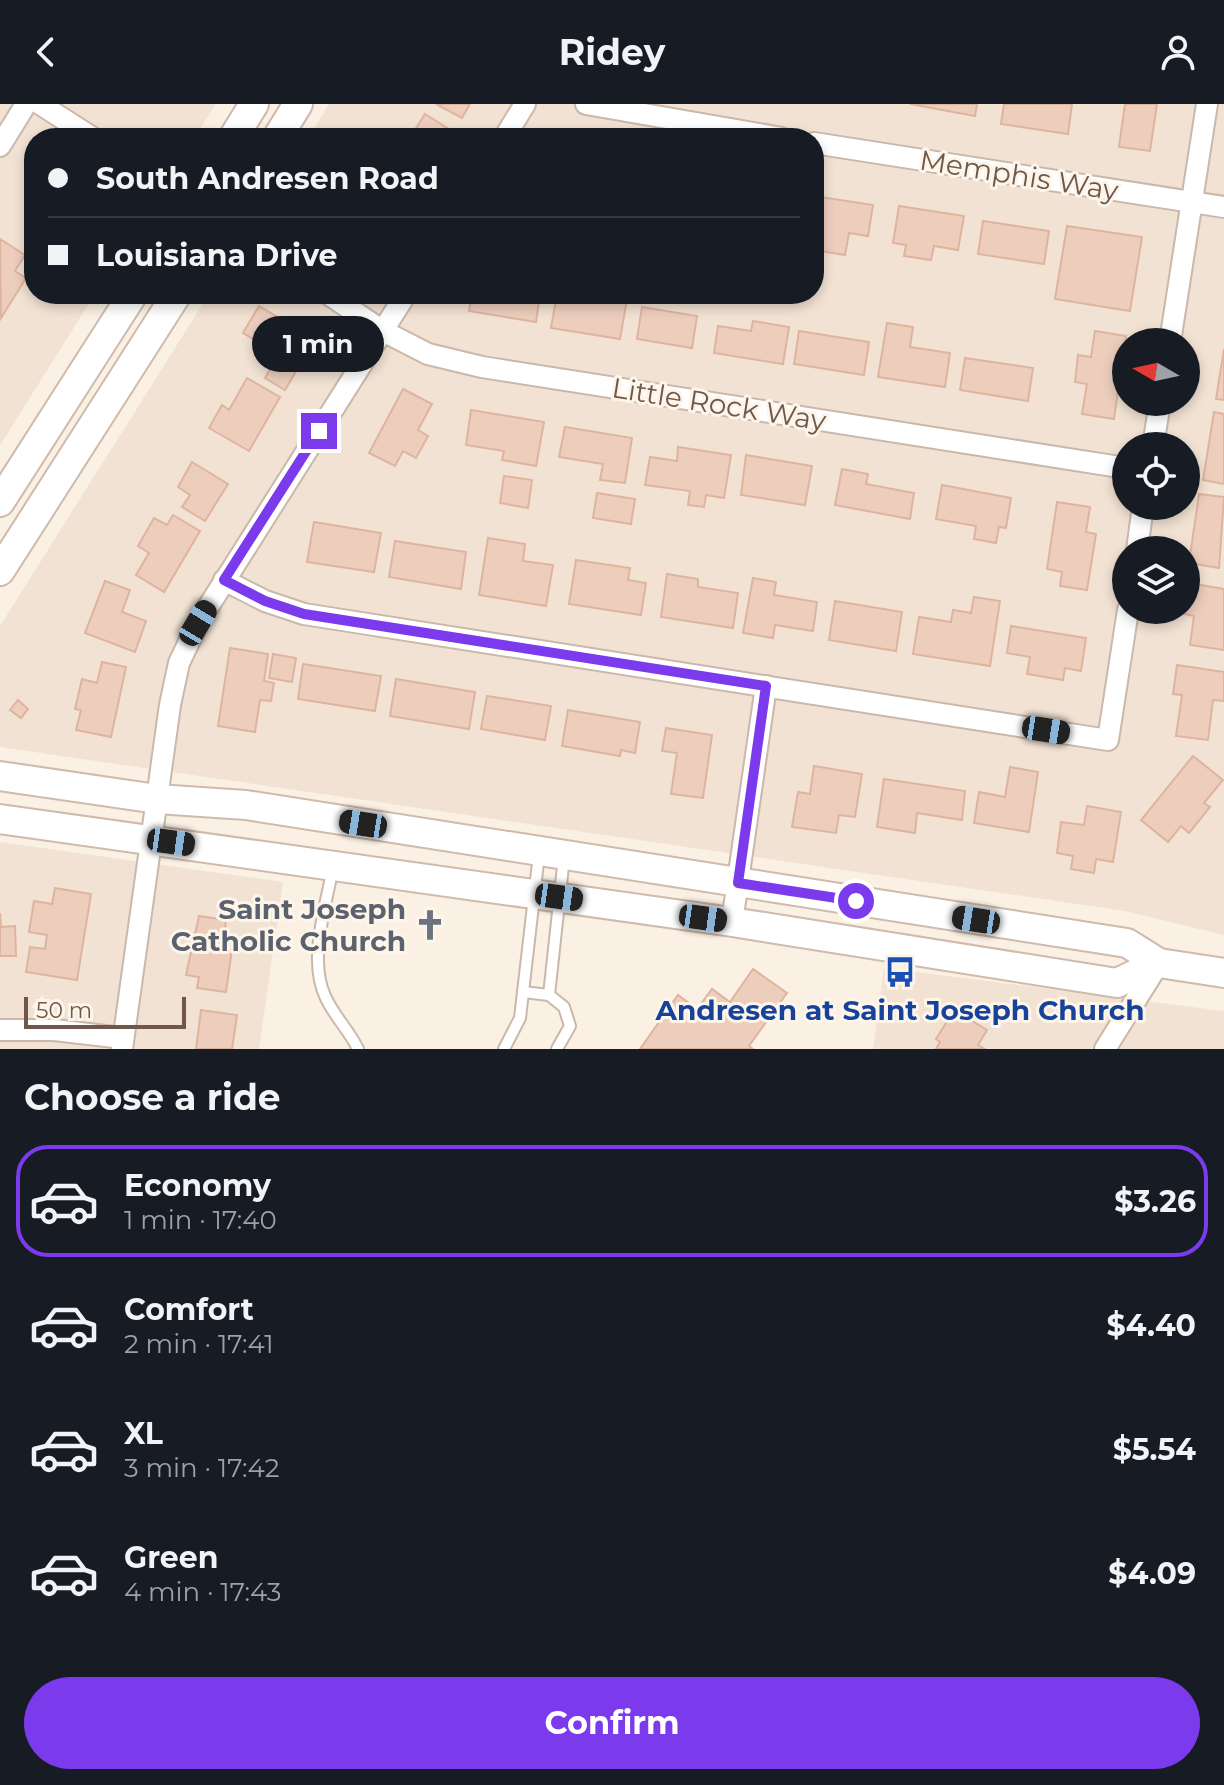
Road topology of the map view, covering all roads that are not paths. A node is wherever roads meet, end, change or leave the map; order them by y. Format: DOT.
graph roads {
  1 [pos="26,104"];
  2 [pos="40,104"];
  3 [pos="254,104"];
  4 [pos="298,104"];
  5 [pos="525,104"];
  6 [pos="586,104"];
  7 [pos="1207,104"];
  8 [pos="77,128"];
  9 [pos="239,128"];
  10 [pos="283,128"];
  11 [pos="510,128"];
  12 [pos="724,128"];
  13 [pos="824,145"];
  14 [pos="0,146"];
  15 [pos="1192,202"];
  16 [pos="1224,207"];
  17 [pos="127,304"];
  18 [pos="171,304"];
  19 [pos="343,304"];
  20 [pos="400,304"];
  21 [pos="1172,328"];
  22 [pos="383,331"];
  23 [pos="1112,466"];
  24 [pos="0,502"];
  25 [pos="0,571"];
  26 [pos="224,580"];
  27 [pos="1126,624"];
  28 [pos="766,686"];
  29 [pos="0,776"];
  30 [pos="157,799"];
  31 [pos="0,819"];
  32 [pos="152,839"];
  33 [pos="552,854"];
  34 [pos="333,865"];
  35 [pos="738,883"];
  36 [pos="547,896"];
  37 [pos="732,922"];
  38 [pos="1159,963"];
  39 [pos="1224,973"];
  40 [pos="523,992"];
  41 [pos="549,995"];
  42 [pos="0,1030"];
  43 [pos="123,1044"];
  44 [pos="358,1049"];
  45 [pos="504,1049"];
  46 [pos="557,1049"];
  47 [pos="1105,1049"];
  1 -- 14 [label="street"];
  2 -- 8 [label="street"];
  3 -- 9 [label="street"];
  4 -- 10 [label="street"];
  5 -- 11 [label="street"];
  6 -- 12 [label="street"];
  7 -- 15 [label="street"];
  13 -- 15 [label="street, Memphis Way"];
  15 -- 16 [label="street, Memphis Way"];
  15 -- 21 [label="street"];
  17 -- 24 [label="street"];
  18 -- 25 [label="street"];
  19 -- 22 [label="street, Little Rock Way"];
  20 -- 22 [label="street"];
  22 -- 23 [label="street, Little Rock Way"];
  22 -- 26 [label="street"];
  26 -- 28 [label="street"];
  26 -- 30 [label="street"];
  27 -- 28 [label="street"];
  28 -- 35 [label="street"];
  29 -- 30 [label="street"];
  30 -- 32 [label="street"];
  30 -- 33 [label="street"];
  31 -- 32 [label="street"];
  32 -- 34 [label="street"];
  32 -- 43 [label="street"];
  33 -- 35 [label="street"];
  33 -- 36 [label="lane"];
  33 -- 36 [label="lane"];
  34 -- 36 [label="street"];
  34 -- 44 [label="lane"];
  35 -- 37 [label="street"];
  35 -- 38 [label="street"];
  36 -- 37 [label="street"];
  36 -- 40 [label="lane"];
  36 -- 41 [label="lane"];
  37 -- 38 [label="street"];
  38 -- 39 [label="street"];
  38 -- 47 [label="street"];
  40 -- 41 [label="lane"];
  40 -- 45 [label="lane"];
  41 -- 46 [label="lane"];
  42 -- 43 [label="street"];
}
